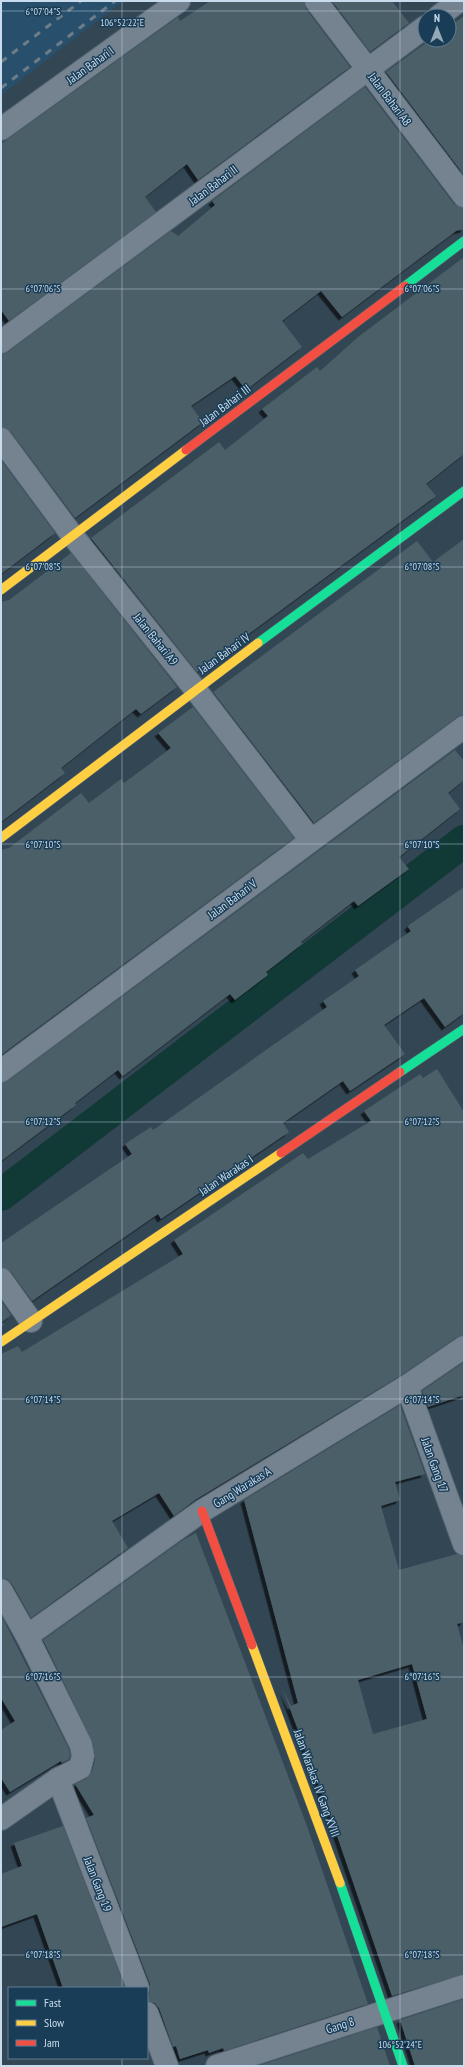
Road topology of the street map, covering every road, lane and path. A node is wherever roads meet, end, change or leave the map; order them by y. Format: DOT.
graph roads {
  1 [pos="179,1"];
  2 [pos="316,1"];
  3 [pos="459,1"];
  4 [pos="450,8"];
  5 [pos="417,33"];
  6 [pos="368,70"];
  7 [pos="1,129"];
  8 [pos="464,196"];
  9 [pos="464,241"];
  10 [pos="1,342"];
  11 [pos="1,438"];
  12 [pos="464,491"];
  13 [pos="72,535"];
  14 [pos="1,590"];
  15 [pos="195,688"];
  16 [pos="464,727"];
  17 [pos="1,838"];
  18 [pos="311,840"];
  19 [pos="464,1029"];
  20 [pos="1,1071"];
  21 [pos="1,1279"];
  22 [pos="31,1321"];
  23 [pos="1,1342"];
  24 [pos="464,1347"];
  25 [pos="407,1386"];
  26 [pos="202,1512"];
  27 [pos="464,1544"];
  28 [pos="1,1590"];
  29 [pos="27,1636"];
  30 [pos="58,1779"];
  31 [pos="1,1819"];
  32 [pos="464,1986"];
  33 [pos="138,1987"];
  34 [pos="384,2011"];
  35 [pos="148,2016"];
  36 [pos="167,2066"];
  37 [pos="217,2066"];
  38 [pos="403,2066"];
  1 -- 7 [label="street, Jalan Bahari I"];
  2 -- 6 [label="street, Jalan Bahari A8"];
  3 -- 4 [label="street"];
  5 -- 6 [label="street, Jalan Bahari II"];
  6 -- 8 [label="street, Jalan Bahari A8"];
  6 -- 10 [label="street, Jalan Bahari II"];
  9 -- 13 [label="street, Jalan Bahari III"];
  11 -- 13 [label="street, Jalan Bahari A9"];
  12 -- 15 [label="street, Jalan Bahari IV"];
  13 -- 14 [label="street, Jalan Bahari III"];
  13 -- 15 [label="street, Jalan Bahari A9"];
  15 -- 17 [label="street, Jalan Bahari IV"];
  15 -- 18 [label="street, Jalan Bahari A9"];
  16 -- 18 [label="street, Jalan Bahari V"];
  18 -- 20 [label="street, Jalan Bahari V"];
  19 -- 22 [label="street, Jalan Warakas I"];
  21 -- 22 [label="street"];
  22 -- 23 [label="street, Jalan Warakas I"];
  24 -- 25 [label="street, Gang Warakas A"];
  25 -- 26 [label="street, Gang Warakas A"];
  25 -- 27 [label="street, Jalan Gang 17"];
  26 -- 29 [label="street, Gang Warakas A"];
  26 -- 34 [label="street, Jalan Warakas IV Gang XVIII"];
  28 -- 29 [label="street"];
  29 -- 30 [label="street"];
  30 -- 31 [label="street"];
  30 -- 33 [label="street, Jalan Gang 19"];
  32 -- 34 [label="street, Gang 8"];
  34 -- 37 [label="street, Gang 8"];
  34 -- 38 [label="street, Jalan Warakas IV Gang XVIII"];
  35 -- 36 [label="street"];
}
